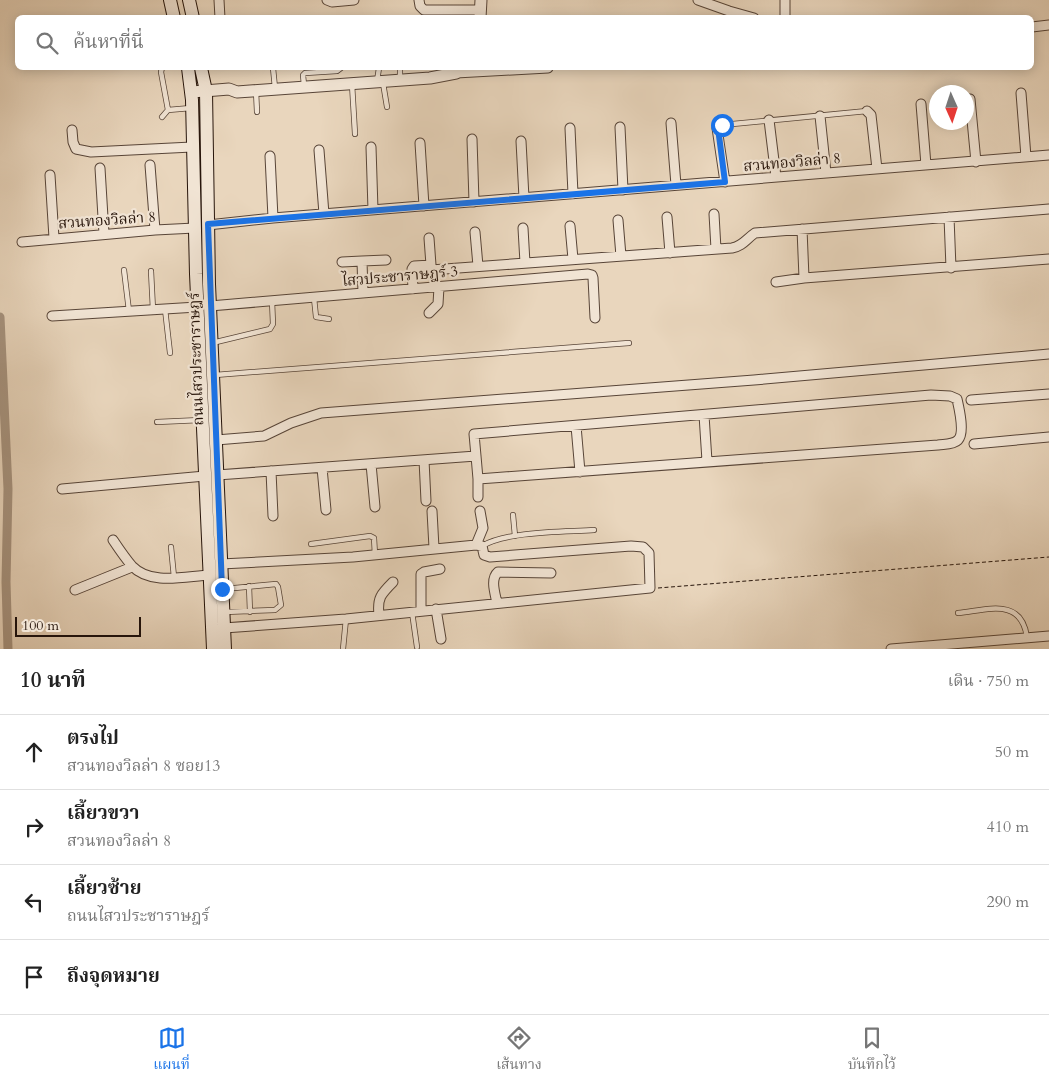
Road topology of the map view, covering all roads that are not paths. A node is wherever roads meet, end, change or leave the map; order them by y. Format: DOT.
graph roads {
  1 [pos="170,0"];
  2 [pos="188,0"];
  3 [pos="219,0"];
  4 [pos="327,0"];
  5 [pos="349,0"];
  6 [pos="354,0"];
  7 [pos="419,0"];
  8 [pos="698,0"];
  9 [pos="784,0"];
  10 [pos="480,9"];
  11 [pos="173,15"];
  12 [pos="192,15"];
  13 [pos="220,15"];
  14 [pos="744,15"];
  15 [pos="785,15"];
  16 [pos="1049,25"];
  17 [pos="1034,27"];
  18 [pos="162,70"];
  19 [pos="188,70"];
  20 [pos="201,70"];
  21 [pos="273,70"];
  22 [pos="338,70"];
  23 [pos="379,70"];
  24 [pos="400,70"];
  25 [pos="459,70"];
  26 [pos="400,80"];
  27 [pos="380,82"];
  28 [pos="352,84"];
  29 [pos="304,87"];
  30 [pos="275,89"];
  31 [pos="256,90"];
  32 [pos="1021,93"];
  33 [pos="206,95"];
  34 [pos="192,100"];
  35 [pos="921,104"];
  36 [pos="387,107"];
  37 [pos="168,110"];
  38 [pos="867,111"];
  39 [pos="257,112"];
  40 [pos="820,116"];
  41 [pos="162,117"];
  42 [pos="770,120"];
  43 [pos="671,123"];
  44 [pos="620,127"];
  45 [pos="570,128"];
  46 [pos="718,128"];
  47 [pos="72,130"];
  48 [pos="973,130"];
  49 [pos="193,131"];
  50 [pos="207,131"];
  51 [pos="355,134"];
  52 [pos="472,139"];
  53 [pos="521,141"];
  54 [pos="420,143"];
  55 [pos="192,147"];
  56 [pos="371,147"];
  57 [pos="319,150"];
  58 [pos="1049,155"];
  59 [pos="270,156"];
  60 [pos="1026,157"];
  61 [pos="976,162"];
  62 [pos="150,165"];
  63 [pos="926,165"];
  64 [pos="100,168"];
  65 [pos="877,169"];
  66 [pos="826,173"];
  67 [pos="50,175"];
  68 [pos="776,177"];
  69 [pos="725,182"];
  70 [pos="676,186"];
  71 [pos="623,190"];
  72 [pos="573,194"];
  73 [pos="524,198"];
  74 [pos="474,202"];
  75 [pos="424,206"];
  76 [pos="1049,209"];
  77 [pos="374,210"];
  78 [pos="324,214"];
  79 [pos="714,214"];
  80 [pos="667,217"];
  81 [pos="949,217"];
  82 [pos="273,218"];
  83 [pos="618,220"];
  84 [pos="208,224"];
  85 [pos="570,226"];
  86 [pos="195,228"];
  87 [pos="523,228"];
  88 [pos="802,229"];
  89 [pos="154,230"];
  90 [pos="475,232"];
  91 [pos="104,234"];
  92 [pos="54,238"];
  93 [pos="429,238"];
  94 [pos="22,242"];
  95 [pos="716,249"];
  96 [pos="670,253"];
  97 [pos="621,256"];
  98 [pos="573,259"];
  99 [pos="1049,259"];
  100 [pos="386,260"];
  101 [pos="362,261"];
  102 [pos="342,262"];
  103 [pos="525,263"];
  104 [pos="431,265"];
  105 [pos="478,266"];
  106 [pos="951,268"];
  107 [pos="124,270"];
  108 [pos="151,271"];
  109 [pos="804,278"];
  110 [pos="776,282"];
  111 [pos="439,287"];
  112 [pos="413,289"];
  113 [pos="363,293"];
  114 [pos="314,298"];
  115 [pos="272,301"];
  116 [pos="204,306"];
  117 [pos="165,309"];
  118 [pos="153,310"];
  119 [pos="129,311"];
  120 [pos="429,313"];
  121 [pos="52,316"];
  122 [pos="595,318"];
  123 [pos="329,319"];
  124 [pos="212,343"];
  125 [pos="629,343"];
  126 [pos="170,353"];
  127 [pos="1049,354"];
  128 [pos="213,376"];
  129 [pos="1049,394"];
  130 [pos="971,400"];
  131 [pos="704,415"];
  132 [pos="203,420"];
  133 [pos="157,422"];
  134 [pos="576,426"];
  135 [pos="1049,437"];
  136 [pos="216,440"];
  137 [pos="974,444"];
  138 [pos="476,456"];
  139 [pos="424,460"];
  140 [pos="707,460"];
  141 [pos="371,464"];
  142 [pos="322,468"];
  143 [pos="271,471"];
  144 [pos="580,472"];
  145 [pos="211,475"];
  146 [pos="478,478"];
  147 [pos="62,489"];
  148 [pos="478,498"];
  149 [pos="426,501"];
  150 [pos="375,506"];
  151 [pos="326,510"];
  152 [pos="432,511"];
  153 [pos="480,511"];
  154 [pos="513,515"];
  155 [pos="273,516"];
  156 [pos="594,530"];
  157 [pos="515,536"];
  158 [pos="113,540"];
  159 [pos="311,544"];
  160 [pos="479,545"];
  161 [pos="171,548"];
  162 [pos="434,548"];
  163 [pos="376,555"];
  164 [pos="221,564"];
  165 [pos="132,566"];
  166 [pos="440,569"];
  167 [pos="551,573"];
  168 [pos="210,575"];
  169 [pos="174,577"];
  170 [pos="393,582"];
  171 [pos="248,586"];
  172 [pos="222,589"];
  173 [pos="75,590"];
  174 [pos="497,603"];
  175 [pos="436,609"];
  176 [pos="416,611"];
  177 [pos="223,612"];
  178 [pos="250,612"];
  179 [pos="958,613"];
  180 [pos="379,615"];
  181 [pos="346,619"];
  182 [pos="224,628"];
  183 [pos="1049,636"];
  184 [pos="1027,637"];
  185 [pos="441,639"];
  186 [pos="417,647"];
  187 [pos="213,649"];
  188 [pos="225,649"];
  189 [pos="343,649"];
  190 [pos="891,649"];
  1 -- 11 [label="main road"];
  2 -- 12 [label="main road"];
  3 -- 13 [label="street"];
  4 -- 5 [label="street"];
  5 -- 6 [label="street"];
  7 -- 10 [label="street"];
  8 -- 14 [label="street"];
  9 -- 15 [label="street"];
  16 -- 17 [label="street"];
  18 -- 37 [label="lane"];
  19 -- 34 [label="main road, ถนนไสวประชาราษฎร์"];
  20 -- 33 [label="main road, ถนนไสวประชาราษฎร์"];
  21 -- 30 [label="lane"];
  22 -- 29 [label="lane"];
  23 -- 27 [label="lane"];
  24 -- 26 [label="lane"];
  25 -- 26 [label="street"];
  26 -- 27 [label="street"];
  27 -- 28 [label="street"];
  27 -- 36 [label="lane"];
  28 -- 29 [label="street"];
  28 -- 51 [label="lane"];
  29 -- 30 [label="street"];
  30 -- 31 [label="street"];
  31 -- 33 [label="street"];
  31 -- 39 [label="lane"];
  32 -- 60 [label="street"];
  33 -- 34 [label="street"];
  33 -- 50 [label="main road, ถนนไสวประชาราษฎร์"];
  34 -- 37 [label="lane"];
  34 -- 49 [label="main road, ถนนไสวประชาราษฎร์"];
  35 -- 63 [label="street"];
  37 -- 41 [label="lane"];
  38 -- 40 [label="lane"];
  38 -- 65 [label="street"];
  40 -- 42 [label="lane"];
  40 -- 66 [label="street"];
  42 -- 46 [label="lane"];
  42 -- 68 [label="street"];
  43 -- 70 [label="street"];
  44 -- 71 [label="street"];
  45 -- 72 [label="street"];
  46 -- 69 [label="street"];
  47 -- 55 [label="street"];
  48 -- 61 [label="street"];
  49 -- 50 [label="main road"];
  49 -- 55 [label="main road, ถนนไสวประชาราษฎร์"];
  50 -- 84 [label="main road, ถนนไสวประชาราษฎร์"];
  52 -- 74 [label="street"];
  53 -- 73 [label="street"];
  54 -- 75 [label="street"];
  55 -- 86 [label="main road, ถนนไสวประชาราษฎร์"];
  56 -- 77 [label="street"];
  57 -- 78 [label="street"];
  58 -- 60 [label="street, สวนทองวิลล่า 8"];
  59 -- 82 [label="street"];
  60 -- 61 [label="street, สวนทองวิลล่า 8"];
  61 -- 63 [label="street, สวนทองวิลล่า 8"];
  62 -- 89 [label="street"];
  63 -- 65 [label="street, สวนทองวิลล่า 8"];
  64 -- 91 [label="street"];
  65 -- 66 [label="street, สวนทองวิลล่า 8"];
  66 -- 68 [label="street, สวนทองวิลล่า 8"];
  67 -- 92 [label="street"];
  68 -- 69 [label="street, สวนทองวิลล่า 8"];
  69 -- 70 [label="street, สวนทองวิลล่า 8"];
  70 -- 71 [label="street, สวนทองวิลล่า 8"];
  71 -- 72 [label="street, สวนทองวิลล่า 8"];
  72 -- 73 [label="street, สวนทองวิลล่า 8"];
  73 -- 74 [label="street, สวนทองวิลล่า 8"];
  74 -- 75 [label="street, สวนทองวิลล่า 8"];
  75 -- 77 [label="street, สวนทองวิลล่า 8"];
  76 -- 81 [label="street"];
  77 -- 78 [label="street, สวนทองวิลล่า 8"];
  78 -- 82 [label="street, สวนทองวิลล่า 8"];
  79 -- 95 [label="street"];
  80 -- 96 [label="street"];
  81 -- 88 [label="street"];
  81 -- 106 [label="street"];
  82 -- 84 [label="street, สวนทองวิลล่า 8"];
  83 -- 97 [label="street"];
  84 -- 116 [label="main road, ถนนไสวประชาราษฎร์"];
  85 -- 98 [label="street"];
  86 -- 89 [label="street, สวนทองวิลล่า 8"];
  86 -- 116 [label="main road, ถนนไสวประชาราษฎร์"];
  87 -- 103 [label="street"];
  88 -- 95 [label="street"];
  88 -- 109 [label="street"];
  89 -- 91 [label="street, สวนทองวิลล่า 8"];
  90 -- 105 [label="street"];
  91 -- 92 [label="street, สวนทองวิลล่า 8"];
  92 -- 94 [label="street, สวนทองวิลล่า 8"];
  93 -- 104 [label="street"];
  95 -- 96 [label="street"];
  96 -- 97 [label="street"];
  97 -- 98 [label="street"];
  98 -- 103 [label="street"];
  99 -- 106 [label="street"];
  100 -- 101 [label="street"];
  101 -- 102 [label="street"];
  101 -- 113 [label="street"];
  103 -- 105 [label="street"];
  104 -- 105 [label="street"];
  104 -- 112 [label="street"];
  106 -- 109 [label="street"];
  107 -- 119 [label="lane"];
  108 -- 118 [label="lane"];
  109 -- 110 [label="street"];
  111 -- 112 [label="street, ไสวประชาราษฎร์ 3"];
  111 -- 120 [label="street"];
  111 -- 122 [label="street, ไสวประชาราษฎร์ 3"];
  112 -- 113 [label="street, ไสวประชาราษฎร์ 3"];
  113 -- 114 [label="street, ไสวประชาราษฎร์ 3"];
  114 -- 115 [label="street, ไสวประชาราษฎร์ 3"];
  114 -- 123 [label="lane"];
  115 -- 116 [label="street, ไสวประชาราษฎร์ 3"];
  115 -- 124 [label="lane"];
  116 -- 117 [label="street, ไสวประชาราษฎร์ 3"];
  116 -- 124 [label="main road, ถนนไสวประชาราษฎร์"];
  116 -- 132 [label="main road, ถนนไสวประชาราษฎร์"];
  117 -- 118 [label="street, ไสวประชาราษฎร์ 3"];
  117 -- 126 [label="lane"];
  118 -- 119 [label="street, ไสวประชาราษฎร์ 3"];
  119 -- 121 [label="street, ไสวประชาราษฎร์ 3"];
  124 -- 128 [label="main road, ถนนไสวประชาราษฎร์"];
  125 -- 128 [label="lane"];
  127 -- 136 [label="street"];
  128 -- 136 [label="main road, ถนนไสวประชาราษฎร์"];
  129 -- 130 [label="street"];
  131 -- 134 [label="street"];
  131 -- 140 [label="street"];
  131 -- 140 [label="street"];
  132 -- 133 [label="lane"];
  132 -- 145 [label="main road, ถนนไสวประชาราษฎร์"];
  134 -- 138 [label="street"];
  134 -- 144 [label="street"];
  135 -- 137 [label="street"];
  136 -- 145 [label="main road, ถนนไสวประชาราษฎร์"];
  138 -- 139 [label="street"];
  138 -- 146 [label="street"];
  139 -- 141 [label="street"];
  139 -- 149 [label="street"];
  140 -- 144 [label="street"];
  141 -- 142 [label="street"];
  141 -- 150 [label="street"];
  142 -- 143 [label="street"];
  142 -- 151 [label="street"];
  143 -- 145 [label="street"];
  143 -- 155 [label="street"];
  144 -- 146 [label="street"];
  145 -- 147 [label="street"];
  145 -- 164 [label="main road, ถนนไสวประชาราษฎร์"];
  145 -- 168 [label="main road, ถนนไสวประชาราษฎร์"];
  146 -- 148 [label="street"];
  152 -- 162 [label="street"];
  153 -- 160 [label="street"];
  154 -- 157 [label="lane"];
  156 -- 157 [label="lane"];
  157 -- 160 [label="lane"];
  158 -- 165 [label="street"];
  159 -- 163 [label="lane"];
  160 -- 162 [label="street"];
  160 -- 174 [label="street"];
  161 -- 169 [label="lane"];
  162 -- 163 [label="street"];
  163 -- 164 [label="street"];
  164 -- 172 [label="main road, ถนนไสวประชาราษฎร์"];
  165 -- 169 [label="street"];
  165 -- 173 [label="street"];
  166 -- 176 [label="street"];
  167 -- 174 [label="street"];
  168 -- 169 [label="street"];
  168 -- 187 [label="main road, ถนนไสวประชาราษฎร์"];
  170 -- 180 [label="street"];
  171 -- 172 [label="lane"];
  171 -- 178 [label="lane"];
  171 -- 178 [label="lane"];
  172 -- 177 [label="main road, ถนนไสวประชาราษฎร์"];
  174 -- 175 [label="street"];
  175 -- 176 [label="street"];
  175 -- 185 [label="street"];
  176 -- 180 [label="street"];
  176 -- 186 [label="lane"];
  177 -- 178 [label="lane"];
  177 -- 182 [label="main road, ถนนไสวประชาราษฎร์"];
  179 -- 184 [label="lane"];
  180 -- 181 [label="street"];
  181 -- 182 [label="street"];
  181 -- 189 [label="lane"];
  182 -- 188 [label="main road, ถนนไสวประชาราษฎร์"];
  183 -- 184 [label="street"];
  184 -- 190 [label="street"];
}
